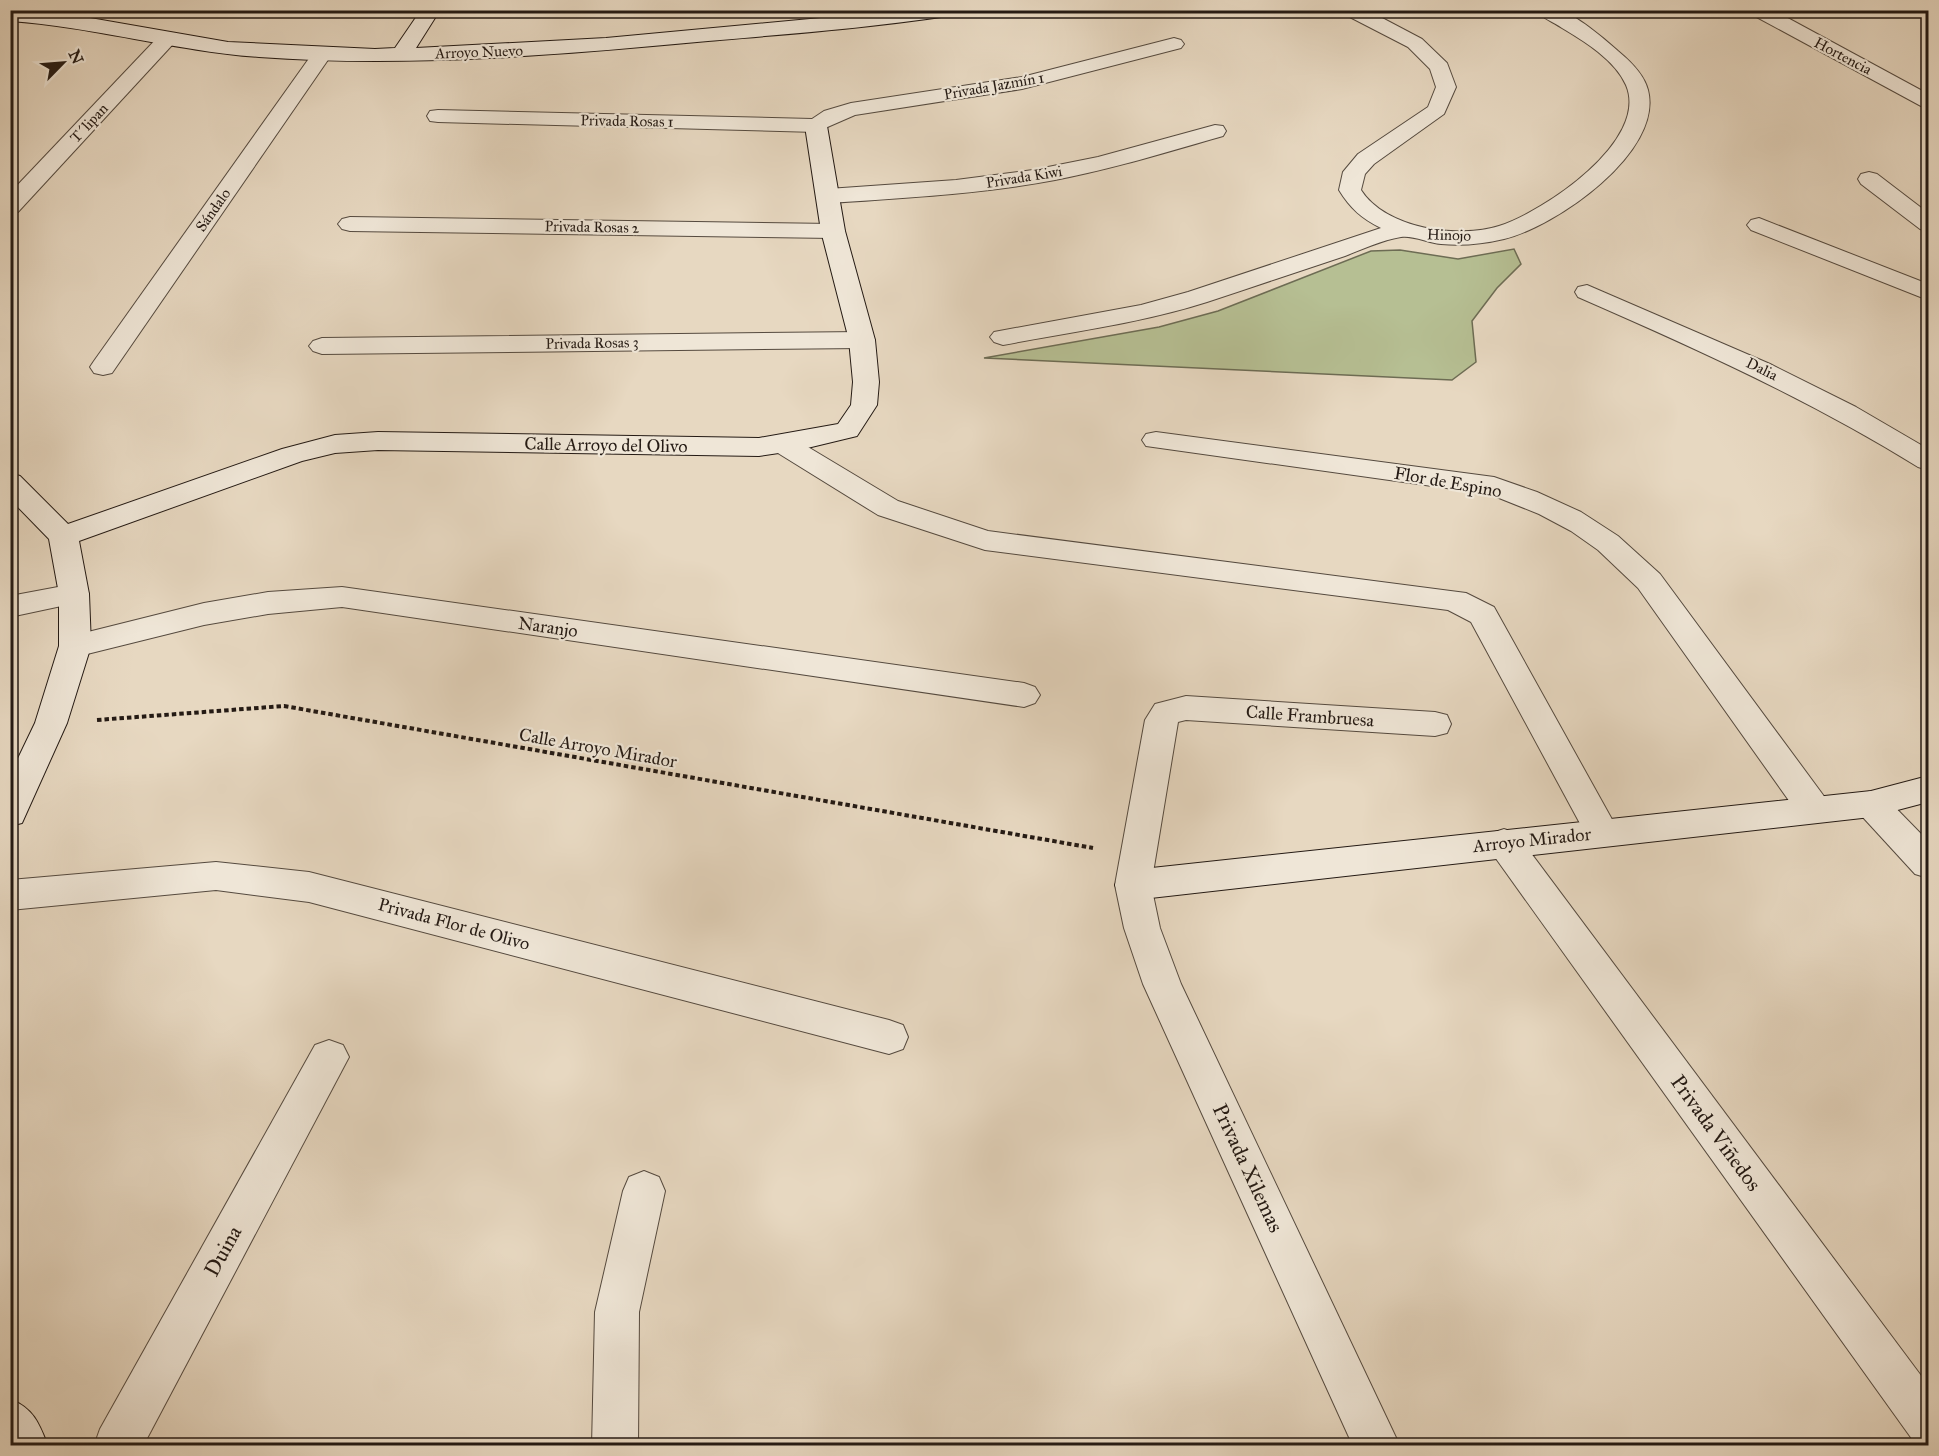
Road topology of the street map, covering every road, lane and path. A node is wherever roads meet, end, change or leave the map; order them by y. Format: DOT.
graph roads {
  1 [pos="431,10"];
  2 [pos="948,10"];
  3 [pos="1351,10"];
  4 [pos="1545,10"];
  5 [pos="1758,10"];
  6 [pos="905,14"];
  7 [pos="13,17"];
  8 [pos="167,39"];
  9 [pos="1174,44"];
  10 [pos="322,54"];
  11 [pos="401,55"];
  12 [pos="1929,102"];
  13 [pos="438,116"];
  14 [pos="816,126"];
  15 [pos="1215,131"];
  16 [pos="1869,179"];
  17 [pos="828,196"];
  18 [pos="10,207"];
  19 [pos="350,224"];
  20 [pos="1929,224"];
  21 [pos="1759,225"];
  22 [pos="1401,229"];
  23 [pos="833,231"];
  24 [pos="1587,292"];
  25 [pos="1929,293"];
  26 [pos="1003,338"];
  27 [pos="862,340"];
  28 [pos="322,346"];
  29 [pos="103,367"];
  30 [pos="1156,440"];
  31 [pos="783,444"];
  32 [pos="1929,461"];
  33 [pos="10,482"];
  34 [pos="63,536"];
  35 [pos="74,594"];
  36 [pos="10,607"];
  37 [pos="75,646"];
  38 [pos="1024,695"];
  39 [pos="51,723"];
  40 [pos="1435,724"];
  41 [pos="1929,789"];
  42 [pos="14,801"];
  43 [pos="1871,804"];
  44 [pos="1814,808"];
  45 [pos="1602,832"];
  46 [pos="1504,843"];
  47 [pos="1929,864"];
  48 [pos="1136,870"];
  49 [pos="10,895"];
  50 [pos="889,1037"];
  51 [pos="329,1057"];
  52 [pos="644,1191"];
  53 [pos="10,1422"];
  54 [pos="1929,1423"];
  55 [pos="26,1446"];
  56 [pos="117,1446"];
  57 [pos="615,1446"];
  58 [pos="1377,1446"];
  1 -- 11 [label="street"];
  2 -- 6 [label="street, Arroyo Nuevo"];
  3 -- 22 [label="street, Hinojo"];
  4 -- 22 [label="street, Hinojo"];
  5 -- 12 [label="street, Hortencia"];
  6 -- 11 [label="street, Arroyo Nuevo"];
  7 -- 8 [label="street, Arroyo Nuevo"];
  8 -- 10 [label="street, Arroyo Nuevo"];
  8 -- 18 [label="street, T´lipan"];
  9 -- 14 [label="street, Privada Jazmín 1"];
  10 -- 11 [label="street, Arroyo Nuevo"];
  10 -- 29 [label="street, Sándalo"];
  13 -- 14 [label="street, Privada Rosas 1"];
  14 -- 17 [label="street, Calle Arroyo del Olivo"];
  15 -- 17 [label="street, Privada Kiwi"];
  16 -- 20 [label="street"];
  17 -- 23 [label="street, Calle Arroyo del Olivo"];
  19 -- 23 [label="street, Privada Rosas 2"];
  21 -- 25 [label="street"];
  22 -- 26 [label="street"];
  23 -- 27 [label="street, Calle Arroyo del Olivo"];
  24 -- 32 [label="street, Dalia"];
  27 -- 28 [label="street, Privada Rosas 3"];
  27 -- 31 [label="street, Calle Arroyo del Olivo"];
  30 -- 44 [label="street, Flor de Espino"];
  31 -- 34 [label="street, Calle Arroyo del Olivo"];
  31 -- 45 [label="street"];
  33 -- 34 [label="street"];
  34 -- 35 [label="street"];
  35 -- 36 [label="street"];
  35 -- 37 [label="street"];
  37 -- 38 [label="street, Naranjo"];
  37 -- 39 [label="street"];
  39 -- 42 [label="street"];
  39 -- 48 [label="path, Calle Arroyo Mirador"];
  40 -- 48 [label="street, Calle Frambruesa"];
  41 -- 43 [label="street, Arroyo Mirador"];
  43 -- 44 [label="street, Arroyo Mirador"];
  43 -- 47 [label="street"];
  44 -- 45 [label="street, Arroyo Mirador"];
  45 -- 46 [label="street, Arroyo Mirador"];
  46 -- 48 [label="street, Arroyo Mirador"];
  46 -- 54 [label="street, Privada Viñedos"];
  48 -- 58 [label="street, Privada Xilemas"];
  49 -- 50 [label="street, Privada Flor de Olivo"];
  51 -- 56 [label="street, Duina"];
  52 -- 57 [label="street"];
  53 -- 55 [label="street"];
}
